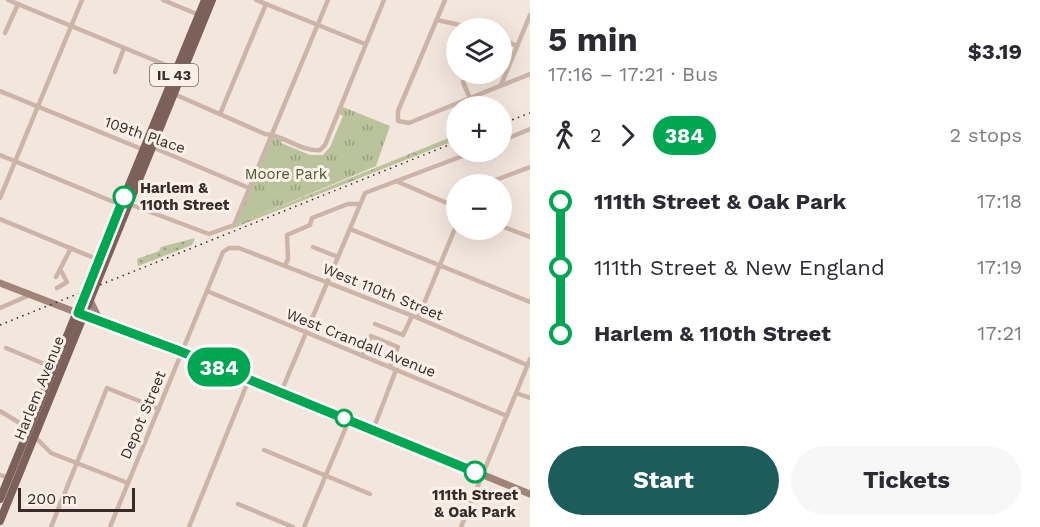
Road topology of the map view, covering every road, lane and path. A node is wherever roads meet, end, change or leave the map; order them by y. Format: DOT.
graph roads {
  1 [pos="8,0"];
  2 [pos="82,0"];
  3 [pos="163,0"];
  4 [pos="205,0"];
  5 [pos="213,0"];
  6 [pos="256,0"];
  7 [pos="328,0"];
  8 [pos="384,0"];
  9 [pos="445,0"];
  10 [pos="18,4"];
  11 [pos="266,4"];
  12 [pos="199,15"];
  13 [pos="530,15"];
  14 [pos="437,20"];
  15 [pos="446,22"];
  16 [pos="317,25"];
  17 [pos="72,26"];
  18 [pos="5,33"];
  19 [pos="366,44"];
  20 [pos="512,44"];
  21 [pos="518,46"];
  22 [pos="124,48"];
  23 [pos="180,70"];
  24 [pos="114,72"];
  25 [pos="530,74"];
  26 [pos="501,86"];
  27 [pos="0,91"];
  28 [pos="174,94"];
  29 [pos="475,96"];
  30 [pos="38,107"];
  31 [pos="446,108"];
  32 [pos="220,114"];
  33 [pos="530,129"];
  34 [pos="271,135"];
  35 [pos="512,136"];
  36 [pos="152,147"];
  37 [pos="143,150"];
  38 [pos="0,155"];
  39 [pos="15,161"];
  40 [pos="446,162"];
  41 [pos="530,167"];
  42 [pos="511,174"];
  43 [pos="396,181"];
  44 [pos="249,188"];
  45 [pos="0,198"];
  46 [pos="446,203"];
  47 [pos="125,204"];
  48 [pos="360,204"];
  49 [pos="0,219"];
  50 [pos="350,229"];
  51 [pos="512,230"];
  52 [pos="530,237"];
  53 [pos="450,240"];
  54 [pos="313,247"];
  55 [pos="71,248"];
  56 [pos="229,248"];
  57 [pos="338,257"];
  58 [pos="99,260"];
  59 [pos="283,266"];
  60 [pos="440,266"];
  61 [pos="60,269"];
  62 [pos="56,277"];
  63 [pos="0,283"];
  64 [pos="327,283"];
  65 [pos="57,288"];
  66 [pos="207,291"];
  67 [pos="30,295"];
  68 [pos="90,300"];
  69 [pos="530,302"];
  70 [pos="0,308"];
  71 [pos="80,314"];
  72 [pos="412,316"];
  73 [pos="418,318"];
  74 [pos="100,321"];
  75 [pos="375,324"];
  76 [pos="306,333"];
  77 [pos="6,348"];
  78 [pos="182,352"];
  79 [pos="362,356"];
  80 [pos="530,359"];
  81 [pos="528,365"];
  82 [pos="390,368"];
  83 [pos="57,370"];
  84 [pos="396,370"];
  85 [pos="249,380"];
  86 [pos="281,392"];
  87 [pos="516,393"];
  88 [pos="530,398"];
  89 [pos="159,409"];
  90 [pos="0,411"];
  91 [pos="507,416"];
  92 [pos="349,420"];
  93 [pos="373,430"];
  94 [pos="31,433"];
  95 [pos="264,450"];
  96 [pos="77,463"];
  97 [pos="0,475"];
  98 [pos="326,475"];
  99 [pos="483,475"];
  100 [pos="9,478"];
  101 [pos="128,483"];
  102 [pos="370,494"];
  103 [pos="530,494"];
  104 [pos="0,499"];
  105 [pos="238,504"];
  106 [pos="0,521"];
  107 [pos="51,527"];
  108 [pos="110,527"];
  109 [pos="189,527"];
  110 [pos="293,527"];
  111 [pos="304,527"];
  112 [pos="461,527"];
  1 -- 10 [label="street"];
  2 -- 17 [label="street"];
  3 -- 12 [label="street"];
  4 -- 12 [label="main road, Harlem Avenue / IL 43"];
  5 -- 23 [label="main road, Harlem Avenue / IL 43"];
  6 -- 11 [label="street"];
  7 -- 16 [label="street"];
  8 -- 19 [label="street"];
  9 -- 14 [label="street"];
  10 -- 17 [label="street"];
  10 -- 18 [label="street"];
  11 -- 16 [label="street"];
  11 -- 32 [label="street"];
  12 -- 23 [label="main road, Harlem Avenue / IL 43"];
  13 -- 21 [label="street"];
  14 -- 15 [label="street"];
  14 -- 31 [label="street"];
  16 -- 19 [label="street"];
  16 -- 34 [label="street"];
  17 -- 22 [label="street"];
  17 -- 30 [label="street"];
  19 -- 34 [label="street"];
  20 -- 21 [label="street"];
  21 -- 26 [label="street"];
  22 -- 23 [label="street"];
  22 -- 24 [label="street"];
  23 -- 28 [label="main road, Harlem Avenue / IL 43"];
  23 -- 37 [label="main road, Harlem Avenue / IL 43"];
  25 -- 26 [label="street"];
  26 -- 29 [label="street"];
  27 -- 30 [label="street, 109th Place"];
  28 -- 32 [label="street"];
  28 -- 36 [label="main road, Harlem Avenue / IL 43"];
  30 -- 37 [label="street, 109th Place"];
  30 -- 39 [label="street"];
  32 -- 34 [label="street"];
  33 -- 35 [label="street"];
  34 -- 44 [label="street"];
  36 -- 37 [label="street, 109th Place"];
  36 -- 44 [label="street, 109th Place"];
  36 -- 47 [label="main road, Harlem Avenue / IL 43"];
  37 -- 47 [label="main road, Harlem Avenue / IL 43"];
  38 -- 39 [label="street"];
  39 -- 45 [label="street"];
  39 -- 47 [label="street"];
  40 -- 43 [label="street"];
  41 -- 42 [label="street"];
  43 -- 46 [label="street"];
  43 -- 48 [label="street"];
  44 -- 47 [label="street"];
  47 -- 58 [label="main road, Harlem Avenue / IL 43"];
  47 -- 68 [label="main road, Harlem Avenue / IL 43"];
  48 -- 50 [label="street"];
  48 -- 59 [label="street"];
  49 -- 55 [label="street"];
  50 -- 57 [label="street"];
  50 -- 60 [label="street"];
  51 -- 52 [label="street"];
  53 -- 60 [label="street"];
  54 -- 57 [label="street"];
  55 -- 58 [label="street"];
  55 -- 61 [label="street"];
  56 -- 59 [label="street, West 110th Street"];
  56 -- 66 [label="street, Depot Street"];
  57 -- 64 [label="street"];
  58 -- 71 [label="main road, Harlem Avenue / IL 43"];
  59 -- 64 [label="street, West 110th Street"];
  60 -- 69 [label="street"];
  60 -- 73 [label="street"];
  61 -- 62 [label="street"];
  61 -- 65 [label="street"];
  63 -- 67 [label="main road"];
  64 -- 72 [label="street, West 110th Street"];
  64 -- 76 [label="street"];
  66 -- 76 [label="street, West Crandall Avenue"];
  66 -- 78 [label="street, Depot Street"];
  67 -- 70 [label="street"];
  67 -- 71 [label="main road"];
  68 -- 71 [label="main road, Harlem Avenue / IL 43"];
  68 -- 74 [label="main road"];
  71 -- 74 [label="main road"];
  71 -- 83 [label="main road, Harlem Avenue / IL 43"];
  72 -- 73 [label="street, West 110th Street"];
  72 -- 75 [label="street"];
  73 -- 81 [label="street, West 110th Street"];
  74 -- 78 [label="main road"];
  76 -- 79 [label="street, West Crandall Avenue"];
  76 -- 86 [label="street"];
  77 -- 83 [label="street"];
  78 -- 85 [label="main road"];
  78 -- 89 [label="street, Depot Street"];
  79 -- 82 [label="street, West Crandall Avenue"];
  79 -- 82 [label="street"];
  80 -- 81 [label="street"];
  81 -- 87 [label="street"];
  82 -- 84 [label="street, West Crandall Avenue"];
  83 -- 94 [label="main road, Harlem Avenue / IL 43"];
  84 -- 91 [label="street, West Crandall Avenue"];
  84 -- 93 [label="street"];
  85 -- 86 [label="main road"];
  85 -- 109 [label="street"];
  86 -- 92 [label="main road"];
  87 -- 88 [label="street"];
  87 -- 91 [label="street"];
  89 -- 96 [label="street"];
  89 -- 101 [label="street, Depot Street"];
  90 -- 94 [label="street"];
  91 -- 99 [label="street"];
  92 -- 93 [label="main road"];
  92 -- 98 [label="street"];
  93 -- 99 [label="main road"];
  94 -- 96 [label="street"];
  94 -- 100 [label="main road, Harlem Avenue / IL 43"];
  94 -- 106 [label="main road, Harlem Avenue / IL 43"];
  95 -- 98 [label="street"];
  96 -- 101 [label="street"];
  96 -- 107 [label="street"];
  97 -- 100 [label="street"];
  98 -- 102 [label="street"];
  98 -- 111 [label="street"];
  99 -- 103 [label="main road"];
  99 -- 112 [label="street"];
  100 -- 104 [label="main road, Harlem Avenue / IL 43"];
  101 -- 108 [label="street, Depot Street"];
  105 -- 110 [label="street"];
}
